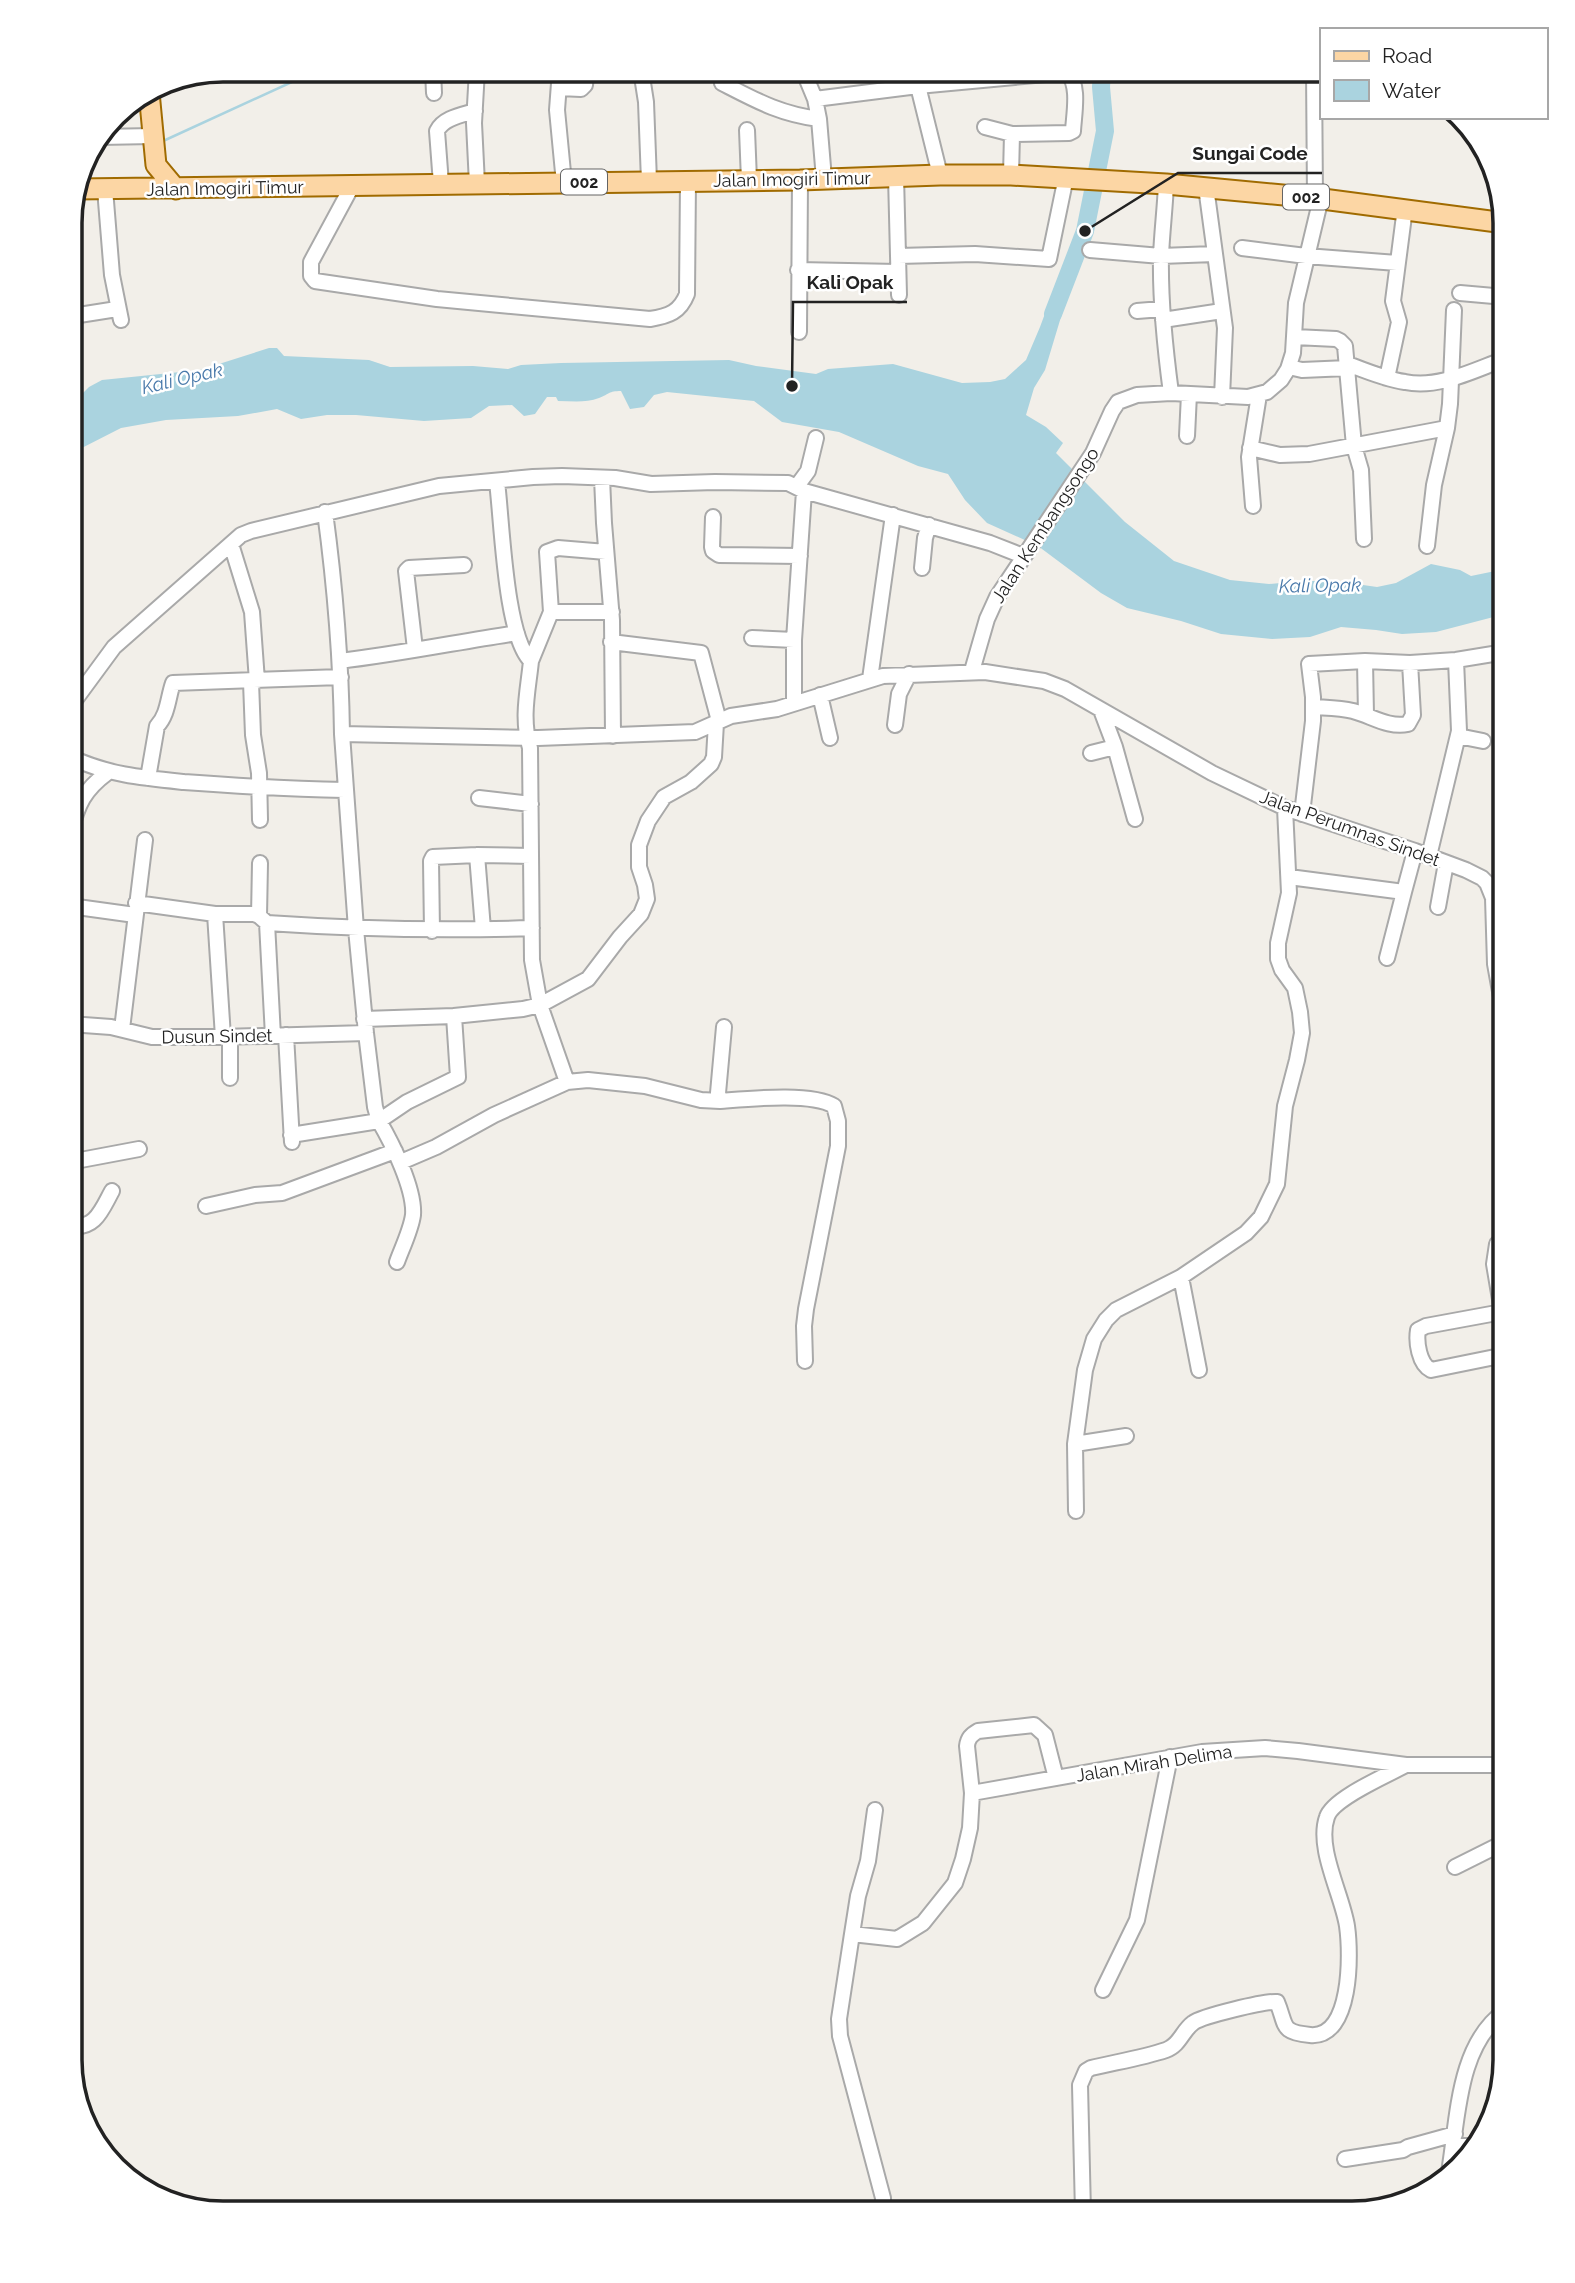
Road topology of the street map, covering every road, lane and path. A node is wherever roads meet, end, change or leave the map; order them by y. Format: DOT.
graph roads {
  1 [pos="434,83"];
  2 [pos="476,83"];
  3 [pos="559,83"];
  4 [pos="585,83"];
  5 [pos="643,83"];
  6 [pos="722,83"];
  7 [pos="808,83"];
  8 [pos="948,83"];
  9 [pos="1073,83"];
  10 [pos="1314,83"];
  11 [pos="918,86"];
  12 [pos="559,88"];
  13 [pos="434,93"];
  14 [pos="815,99"];
  15 [pos="150,103"];
  16 [pos="475,111"];
  17 [pos="820,119"];
  18 [pos="985,127"];
  19 [pos="747,130"];
  20 [pos="1012,134"];
  21 [pos="153,136"];
  22 [pos="112,137"];
  23 [pos="156,165"];
  24 [pos="940,175"];
  25 [pos="1011,175"];
  26 [pos="897,176"];
  27 [pos="1066,177"];
  28 [pos="824,179"];
  29 [pos="749,180"];
  30 [pos="800,180"];
  31 [pos="649,181"];
  32 [pos="688,181"];
  33 [pos="564,183"];
  34 [pos="441,184"];
  35 [pos="477,184"];
  36 [pos="1166,184"];
  37 [pos="352,186"];
  38 [pos="1206,187"];
  39 [pos="87,188"];
  40 [pos="105,188"];
  41 [pos="139,189"];
  42 [pos="176,189"];
  43 [pos="1318,198"];
  44 [pos="1405,208"];
  45 [pos="1493,221"];
  46 [pos="1242,248"];
  47 [pos="1090,250"];
  48 [pos="1214,254"];
  49 [pos="898,256"];
  50 [pos="1161,256"];
  51 [pos="1306,256"];
  52 [pos="1397,263"];
  53 [pos="799,270"];
  54 [pos="898,272"];
  55 [pos="1460,293"];
  56 [pos="899,295"];
  57 [pos="1493,296"];
  58 [pos="1454,310"];
  59 [pos="1138,311"];
  60 [pos="1222,311"];
  61 [pos="83,315"];
  62 [pos="1163,315"];
  63 [pos="799,332"];
  64 [pos="1295,337"];
  65 [pos="1493,363"];
  66 [pos="1348,366"];
  67 [pos="1289,367"];
  68 [pos="1388,378"];
  69 [pos="1451,379"];
  70 [pos="1171,393"];
  71 [pos="1189,394"];
  72 [pos="1259,395"];
  73 [pos="1222,397"];
  74 [pos="1447,428"];
  75 [pos="1187,436"];
  76 [pos="816,438"];
  77 [pos="1354,446"];
  78 [pos="1250,448"];
  79 [pos="603,478"];
  80 [pos="497,482"];
  81 [pos="801,488"];
  82 [pos="1253,506"];
  83 [pos="325,512"];
  84 [pos="893,515"];
  85 [pos="713,517"];
  86 [pos="929,525"];
  87 [pos="1364,539"];
  88 [pos="231,544"];
  89 [pos="1427,546"];
  90 [pos="606,552"];
  91 [pos="1023,555"];
  92 [pos="800,556"];
  93 [pos="464,565"];
  94 [pos="922,568"];
  95 [pos="551,612"];
  96 [pos="611,612"];
  97 [pos="517,633"];
  98 [pos="752,638"];
  99 [pos="794,640"];
  100 [pos="611,642"];
  101 [pos="415,649"];
  102 [pos="1493,654"];
  103 [pos="1456,660"];
  104 [pos="340,661"];
  105 [pos="531,661"];
  106 [pos="1365,661"];
  107 [pos="1410,663"];
  108 [pos="972,671"];
  109 [pos="909,674"];
  110 [pos="341,677"];
  111 [pos="870,679"];
  112 [pos="254,681"];
  113 [pos="83,689"];
  114 [pos="820,695"];
  115 [pos="794,704"];
  116 [pos="1313,707"];
  117 [pos="1101,710"];
  118 [pos="1366,715"];
  119 [pos="717,722"];
  120 [pos="895,726"];
  121 [pos="342,734"];
  122 [pos="613,736"];
  123 [pos="1458,736"];
  124 [pos="527,738"];
  125 [pos="830,738"];
  126 [pos="1483,741"];
  127 [pos="1115,747"];
  128 [pos="1091,752"];
  129 [pos="83,762"];
  130 [pos="107,772"];
  131 [pos="148,779"];
  132 [pos="260,787"];
  133 [pos="345,790"];
  134 [pos="479,798"];
  135 [pos="83,801"];
  136 [pos="531,804"];
  137 [pos="1285,808"];
  138 [pos="1302,814"];
  139 [pos="1135,819"];
  140 [pos="260,820"];
  141 [pos="145,840"];
  142 [pos="1422,854"];
  143 [pos="477,855"];
  144 [pos="531,856"];
  145 [pos="260,863"];
  146 [pos="1446,863"];
  147 [pos="1289,877"];
  148 [pos="1404,892"];
  149 [pos="1493,900"];
  150 [pos="83,907"];
  151 [pos="1438,907"];
  152 [pos="136,909"];
  153 [pos="215,914"];
  154 [pos="263,919"];
  155 [pos="532,928"];
  156 [pos="356,929"];
  157 [pos="483,929"];
  158 [pos="432,930"];
  159 [pos="1387,958"];
  160 [pos="540,1004"];
  161 [pos="454,1016"];
  162 [pos="83,1025"];
  163 [pos="365,1026"];
  164 [pos="724,1027"];
  165 [pos="122,1029"];
  166 [pos="279,1035"];
  167 [pos="226,1037"];
  168 [pos="230,1078"];
  169 [pos="567,1082"];
  170 [pos="720,1101"];
  171 [pos="379,1121"];
  172 [pos="139,1149"];
  173 [pos="398,1156"];
  174 [pos="82,1160"];
  175 [pos="112,1191"];
  176 [pos="206,1206"];
  177 [pos="82,1225"];
  178 [pos="397,1262"];
  179 [pos="1181,1277"];
  180 [pos="1493,1314"];
  181 [pos="1493,1357"];
  182 [pos="805,1361"];
  183 [pos="1199,1370"];
  184 [pos="1126,1436"];
  185 [pos="1075,1444"];
  186 [pos="1076,1511"];
  187 [pos="1170,1757"];
  188 [pos="1406,1765"];
  189 [pos="1493,1765"];
  190 [pos="1056,1778"];
  191 [pos="972,1793"];
  192 [pos="875,1810"];
  193 [pos="1493,1848"];
  194 [pos="1455,1867"];
  195 [pos="852,1934"];
  196 [pos="1103,1990"];
  197 [pos="1493,2020"];
  198 [pos="1454,2140"];
  199 [pos="1466,2143"];
  200 [pos="1345,2159"];
  201 [pos="1451,2159"];
  202 [pos="883,2201"];
  203 [pos="1083,2201"];
  1 -- 13 [label="street"];
  2 -- 16 [label="street"];
  3 -- 12 [label="street"];
  4 -- 12 [label="street"];
  5 -- 31 [label="street"];
  6 -- 17 [label="street"];
  7 -- 14 [label="street"];
  8 -- 11 [label="street"];
  9 -- 20 [label="street"];
  10 -- 43 [label="street"];
  11 -- 14 [label="street"];
  11 -- 24 [label="street"];
  12 -- 33 [label="street"];
  14 -- 17 [label="street"];
  15 -- 21 [label="main road"];
  16 -- 34 [label="street"];
  16 -- 35 [label="street"];
  17 -- 28 [label="street"];
  18 -- 20 [label="street"];
  19 -- 29 [label="street"];
  20 -- 25 [label="street"];
  21 -- 22 [label="street"];
  21 -- 23 [label="main road"];
  23 -- 41 [label="main road"];
  23 -- 42 [label="main road"];
  24 -- 25 [label="main road, Jalan Imogiri Timur / 002"];
  24 -- 26 [label="main road, Jalan Imogiri Timur / 002"];
  25 -- 27 [label="main road, Jalan Imogiri Timur / 002"];
  26 -- 28 [label="main road, Jalan Imogiri Timur / 002"];
  26 -- 49 [label="street"];
  27 -- 36 [label="main road, Jalan Imogiri Timur / 002"];
  27 -- 49 [label="street"];
  28 -- 30 [label="main road, Jalan Imogiri Timur / 002"];
  29 -- 30 [label="main road, Jalan Imogiri Timur / 002"];
  29 -- 32 [label="main road, Jalan Imogiri Timur / 002"];
  30 -- 53 [label="street"];
  31 -- 32 [label="main road, Jalan Imogiri Timur / 002"];
  31 -- 33 [label="main road, Jalan Imogiri Timur / 002"];
  32 -- 37 [label="street"];
  33 -- 35 [label="main road, Jalan Imogiri Timur / 002"];
  34 -- 35 [label="main road, Jalan Imogiri Timur / 002"];
  34 -- 37 [label="main road, Jalan Imogiri Timur / 002"];
  36 -- 38 [label="main road, Jalan Imogiri Timur / 002"];
  36 -- 50 [label="street"];
  37 -- 42 [label="main road, Jalan Imogiri Timur / 002"];
  38 -- 43 [label="main road, Jalan Imogiri Timur / 002"];
  38 -- 48 [label="street"];
  39 -- 40 [label="main road, Jalan Imogiri Timur / 002"];
  40 -- 41 [label="main road, Jalan Imogiri Timur / 002"];
  40 -- 61 [label="street"];
  41 -- 42 [label="main road, Jalan Imogiri Timur / 002"];
  43 -- 44 [label="main road, Jalan Imogiri Timur / 002"];
  43 -- 51 [label="street"];
  44 -- 45 [label="main road, Jalan Imogiri Timur / 002"];
  44 -- 52 [label="street"];
  46 -- 51 [label="street"];
  47 -- 50 [label="street"];
  48 -- 50 [label="street"];
  48 -- 60 [label="street"];
  49 -- 54 [label="street"];
  50 -- 62 [label="street"];
  51 -- 52 [label="street"];
  51 -- 64 [label="street"];
  52 -- 68 [label="street"];
  53 -- 54 [label="street"];
  53 -- 63 [label="street"];
  54 -- 56 [label="street"];
  55 -- 57 [label="street"];
  58 -- 69 [label="street"];
  59 -- 62 [label="street"];
  60 -- 62 [label="street"];
  60 -- 73 [label="street"];
  62 -- 70 [label="street"];
  64 -- 66 [label="street"];
  64 -- 67 [label="street"];
  65 -- 69 [label="street"];
  66 -- 67 [label="street"];
  66 -- 68 [label="street"];
  66 -- 77 [label="street"];
  67 -- 72 [label="street"];
  68 -- 69 [label="street"];
  69 -- 74 [label="street"];
  70 -- 71 [label="street, Jalan Kembangsongo"];
  70 -- 91 [label="street, Jalan Kembangsongo"];
  71 -- 73 [label="street, Jalan Kembangsongo"];
  71 -- 75 [label="street"];
  72 -- 73 [label="street, Jalan Kembangsongo"];
  72 -- 78 [label="street"];
  74 -- 77 [label="street"];
  74 -- 89 [label="street"];
  76 -- 81 [label="street"];
  77 -- 78 [label="street"];
  77 -- 87 [label="street"];
  78 -- 82 [label="street"];
  79 -- 80 [label="street"];
  79 -- 81 [label="street"];
  79 -- 90 [label="street"];
  80 -- 83 [label="street"];
  80 -- 97 [label="street"];
  81 -- 84 [label="street"];
  81 -- 92 [label="street"];
  83 -- 88 [label="street"];
  83 -- 104 [label="street"];
  84 -- 86 [label="street"];
  84 -- 111 [label="street"];
  85 -- 92 [label="street"];
  86 -- 91 [label="street"];
  86 -- 94 [label="street"];
  88 -- 112 [label="street"];
  88 -- 113 [label="street"];
  90 -- 95 [label="street"];
  90 -- 96 [label="street"];
  91 -- 108 [label="street, Jalan Kembangsongo"];
  92 -- 99 [label="street"];
  93 -- 101 [label="street"];
  95 -- 96 [label="street"];
  95 -- 105 [label="street"];
  96 -- 100 [label="street"];
  97 -- 101 [label="street"];
  97 -- 105 [label="street"];
  98 -- 99 [label="street"];
  99 -- 115 [label="street"];
  100 -- 119 [label="street"];
  100 -- 122 [label="street"];
  101 -- 104 [label="street"];
  102 -- 103 [label="street"];
  103 -- 107 [label="street"];
  103 -- 123 [label="street"];
  104 -- 110 [label="street"];
  105 -- 124 [label="street"];
  106 -- 107 [label="street"];
  106 -- 116 [label="street"];
  106 -- 118 [label="street"];
  107 -- 118 [label="street"];
  108 -- 109 [label="street, Jalan Perumnas Sindet"];
  108 -- 117 [label="street, Jalan Perumnas Sindet"];
  109 -- 111 [label="street, Jalan Perumnas Sindet"];
  109 -- 120 [label="street"];
  110 -- 112 [label="street"];
  110 -- 121 [label="street"];
  111 -- 114 [label="street, Jalan Perumnas Sindet"];
  112 -- 131 [label="street"];
  112 -- 132 [label="street"];
  114 -- 115 [label="street, Jalan Perumnas Sindet"];
  114 -- 125 [label="street"];
  115 -- 119 [label="street, Jalan Perumnas Sindet"];
  116 -- 118 [label="street"];
  116 -- 138 [label="street"];
  117 -- 127 [label="street"];
  117 -- 137 [label="street, Jalan Perumnas Sindet"];
  119 -- 122 [label="street, Jalan Perumnas Sindet"];
  119 -- 160 [label="street, Dusun Sindet"];
  121 -- 124 [label="street, Jalan Perumnas Sindet"];
  121 -- 133 [label="street"];
  122 -- 124 [label="street, Jalan Perumnas Sindet"];
  123 -- 126 [label="street"];
  123 -- 142 [label="street"];
  124 -- 136 [label="street"];
  127 -- 128 [label="street"];
  127 -- 139 [label="street"];
  129 -- 130 [label="street"];
  130 -- 131 [label="street"];
  130 -- 135 [label="street"];
  131 -- 132 [label="street"];
  132 -- 133 [label="street"];
  132 -- 140 [label="street"];
  133 -- 156 [label="street"];
  134 -- 136 [label="street"];
  136 -- 144 [label="street"];
  137 -- 138 [label="street, Jalan Perumnas Sindet"];
  137 -- 147 [label="street"];
  138 -- 142 [label="street, Jalan Perumnas Sindet"];
  141 -- 152 [label="street"];
  142 -- 146 [label="street, Jalan Perumnas Sindet"];
  142 -- 148 [label="street"];
  143 -- 144 [label="street"];
  143 -- 157 [label="street"];
  143 -- 158 [label="street"];
  144 -- 155 [label="street"];
  145 -- 154 [label="street"];
  146 -- 149 [label="street, Jalan Perumnas Sindet"];
  146 -- 151 [label="street"];
  147 -- 148 [label="street"];
  147 -- 179 [label="street"];
  148 -- 159 [label="street"];
  150 -- 152 [label="street"];
  152 -- 153 [label="street"];
  152 -- 165 [label="street"];
  153 -- 154 [label="street"];
  153 -- 167 [label="street"];
  154 -- 156 [label="street"];
  154 -- 166 [label="street"];
  155 -- 157 [label="street"];
  155 -- 160 [label="street"];
  156 -- 158 [label="street"];
  156 -- 163 [label="street"];
  157 -- 158 [label="street"];
  160 -- 161 [label="street, Dusun Sindet"];
  160 -- 169 [label="street"];
  161 -- 163 [label="street, Dusun Sindet"];
  161 -- 171 [label="street"];
  162 -- 165 [label="street, Dusun Sindet"];
  163 -- 166 [label="street, Dusun Sindet"];
  163 -- 171 [label="street"];
  164 -- 170 [label="street"];
  165 -- 167 [label="street, Dusun Sindet"];
  166 -- 167 [label="street, Dusun Sindet"];
  166 -- 171 [label="street"];
  167 -- 168 [label="street"];
  169 -- 170 [label="street"];
  169 -- 173 [label="street"];
  170 -- 182 [label="street"];
  171 -- 173 [label="street"];
  172 -- 174 [label="street"];
  173 -- 176 [label="street"];
  173 -- 178 [label="street"];
  175 -- 177 [label="street"];
  179 -- 183 [label="street"];
  179 -- 185 [label="street"];
  180 -- 181 [label="street"];
  184 -- 185 [label="street"];
  185 -- 186 [label="street"];
  187 -- 188 [label="street, Jalan Mirah Delima"];
  187 -- 190 [label="street, Jalan Mirah Delima"];
  187 -- 196 [label="street"];
  188 -- 189 [label="street, Jalan Mirah Delima"];
  188 -- 203 [label="street"];
  190 -- 191 [label="street, Jalan Mirah Delima"];
  190 -- 191 [label="street"];
  191 -- 195 [label="street"];
  192 -- 195 [label="street"];
  193 -- 194 [label="street"];
  195 -- 202 [label="street"];
  197 -- 198 [label="street"];
  198 -- 199 [label="street"];
  198 -- 200 [label="street"];
  198 -- 201 [label="street"];
}
